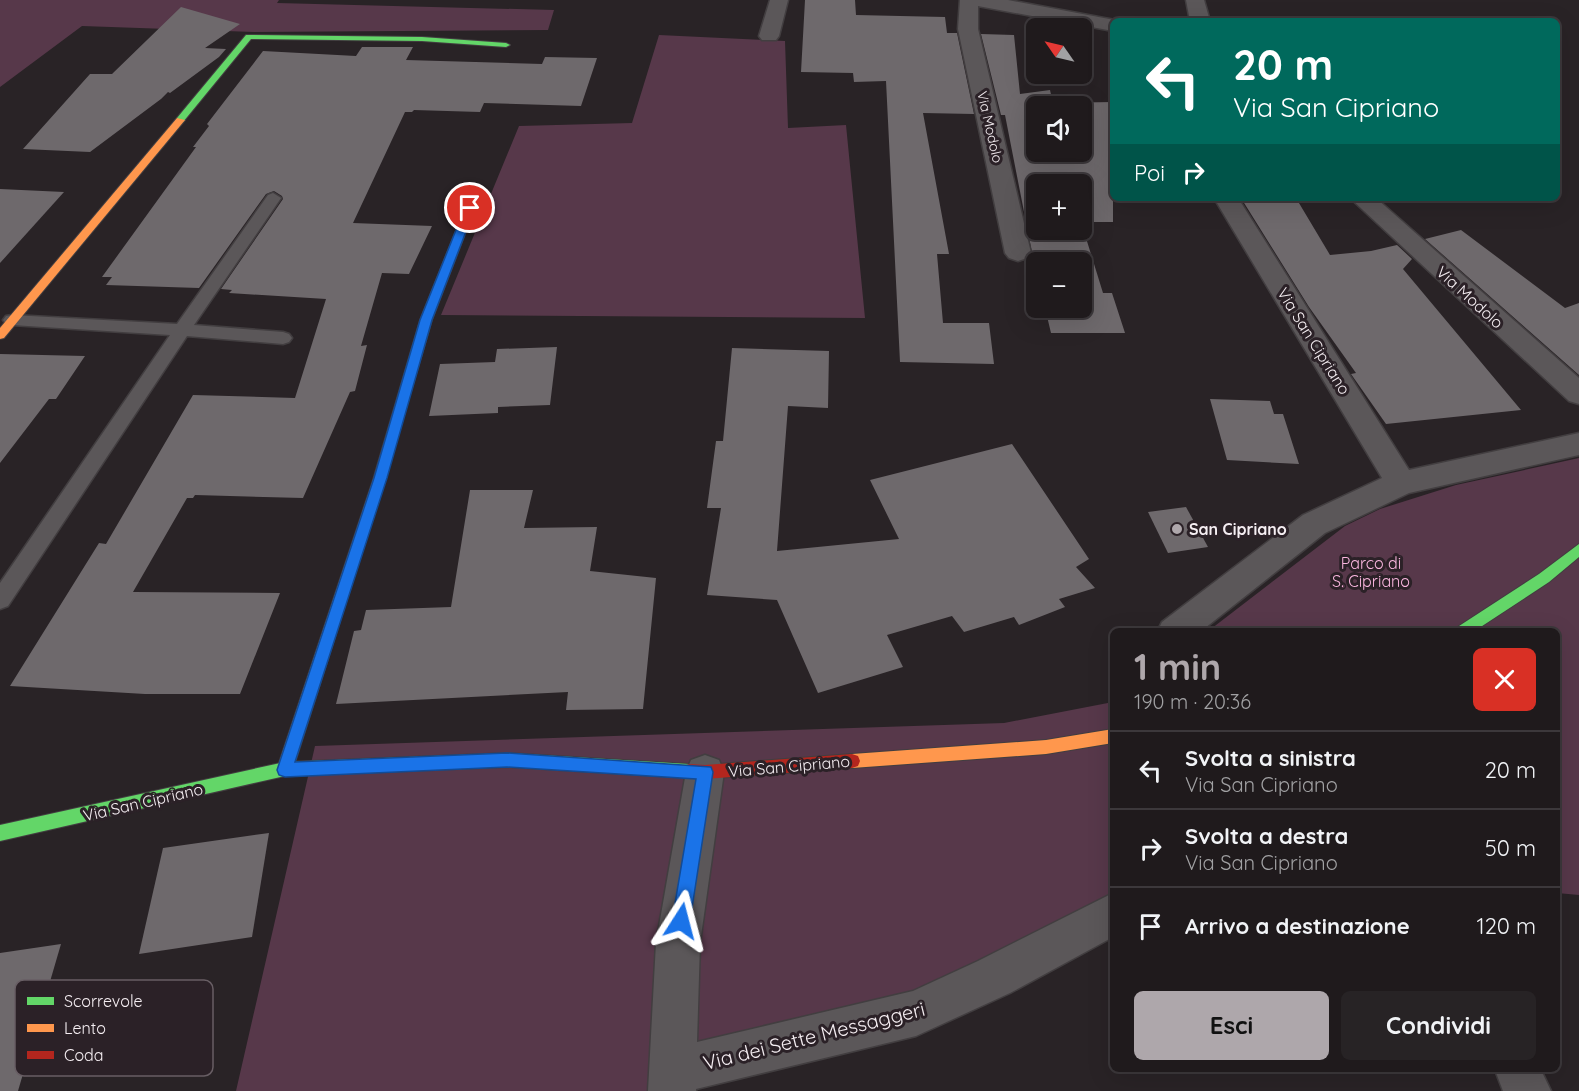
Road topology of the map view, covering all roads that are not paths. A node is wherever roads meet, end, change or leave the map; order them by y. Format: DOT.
graph roads {
  1 [pos="779,0"];
  2 [pos="969,0"];
  3 [pos="977,0"];
  4 [pos="1195,0"];
  5 [pos="1199,18"];
  6 [pos="1110,24"];
  7 [pos="770,36"];
  8 [pos="506,45"];
  9 [pos="273,198"];
  10 [pos="1228,201"];
  11 [pos="1365,201"];
  12 [pos="470,208"];
  13 [pos="1018,253"];
  14 [pos="12,320"];
  15 [pos="182,330"];
  16 [pos="0,335"];
  17 [pos="283,338"];
  18 [pos="1579,394"];
  19 [pos="1579,444"];
  20 [pos="1401,483"];
  21 [pos="1579,549"];
  22 [pos="0,600"];
  23 [pos="1179,628"];
  24 [pos="1467,628"];
  25 [pos="1110,736"];
  26 [pos="285,770"];
  27 [pos="705,772"];
  28 [pos="0,833"];
  29 [pos="1110,916"];
  30 [pos="1519,1072"];
  31 [pos="673,1081"];
  32 [pos="1527,1091"];
  1 -- 7 [label="street"];
  2 -- 13 [label="street, Via Modolo"];
  3 -- 6 [label="street"];
  4 -- 5 [label="street"];
  8 -- 14 [label="street"];
  9 -- 15 [label="lane"];
  10 -- 20 [label="street, Via San Cipriano"];
  11 -- 18 [label="street, Via Modolo"];
  12 -- 26 [label="street"];
  14 -- 15 [label="lane"];
  14 -- 16 [label="street"];
  15 -- 17 [label="lane"];
  15 -- 22 [label="lane"];
  19 -- 20 [label="street"];
  20 -- 23 [label="street"];
  21 -- 24 [label="street"];
  25 -- 27 [label="street, Via San Cipriano"];
  26 -- 27 [label="street, Via San Cipriano"];
  26 -- 28 [label="street, Via San Cipriano"];
  27 -- 31 [label="street"];
  29 -- 31 [label="street, Via dei Sette Messaggeri"];
  30 -- 32 [label="street"];
}
